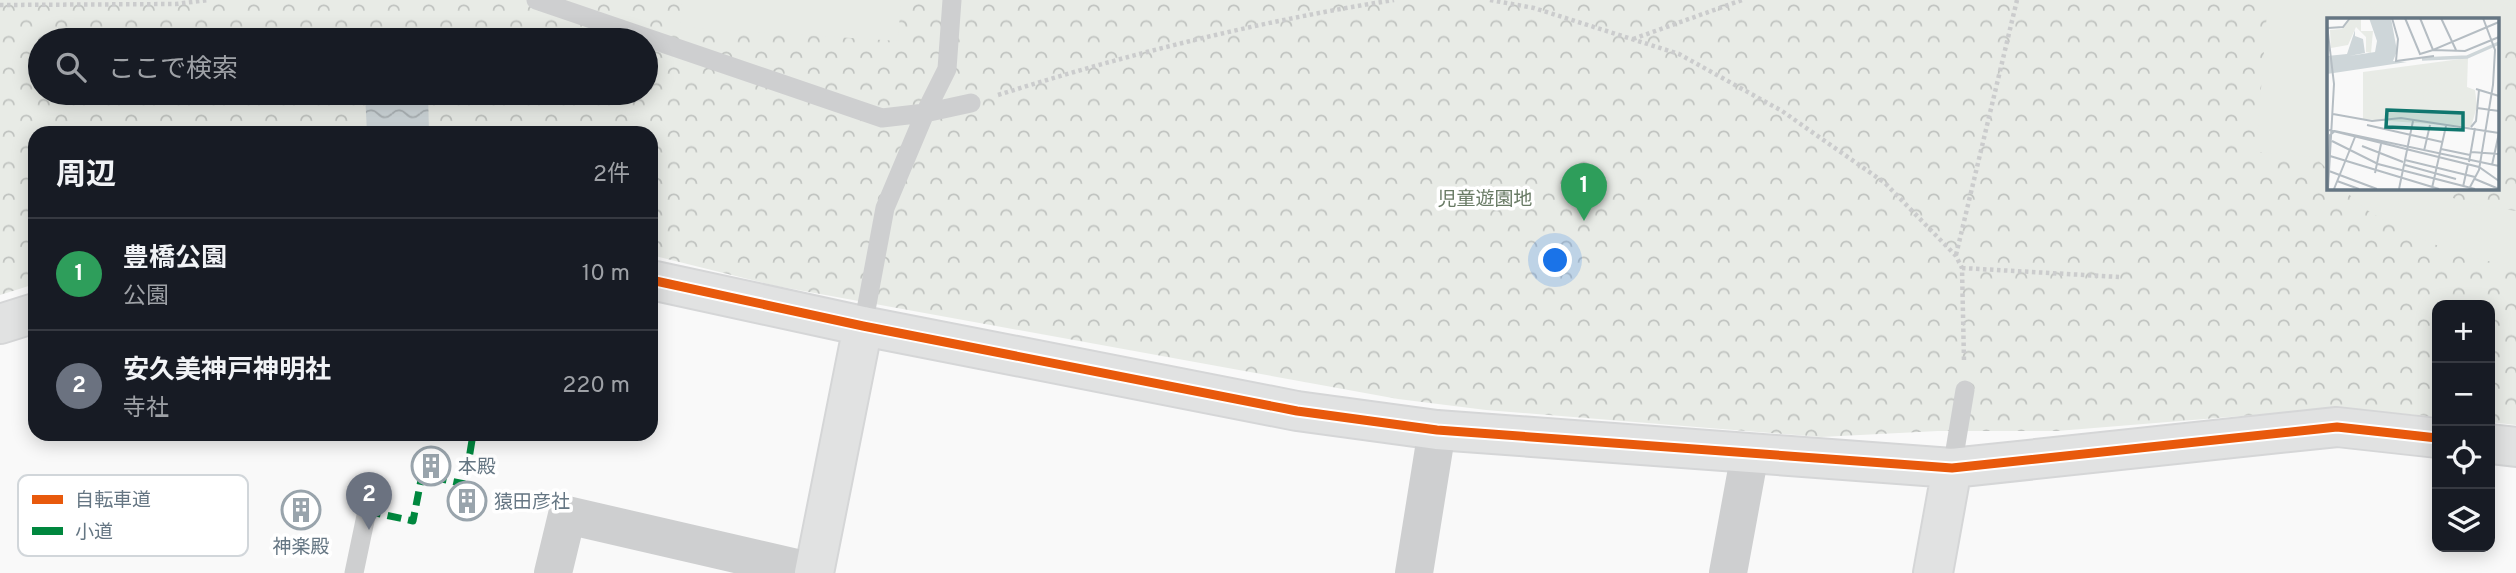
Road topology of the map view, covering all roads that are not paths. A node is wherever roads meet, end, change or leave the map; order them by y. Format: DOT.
graph roads {
  1 [pos="536,0"];
  2 [pos="952,0"];
  3 [pos="618,28"];
  4 [pos="658,42"];
  5 [pos="971,103"];
  6 [pos="925,113"];
  7 [pos="658,282"];
  8 [pos="28,315"];
  9 [pos="0,324"];
  10 [pos="863,326"];
  11 [pos="1965,390"];
  12 [pos="1437,430"];
  13 [pos="2432,437"];
  14 [pos="2495,445"];
  15 [pos="2516,447"];
  16 [pos="1750,453"];
  17 [pos="1952,468"];
  18 [pos="367,511"];
  19 [pos="354,573"];
  20 [pos="553,573"];
  21 [pos="814,573"];
  22 [pos="1414,573"];
  23 [pos="1728,573"];
  24 [pos="1933,573"];
  1 -- 3 [label="lane"];
  2 -- 6 [label="lane"];
  4 -- 6 [label="lane"];
  5 -- 6 [label="lane"];
  6 -- 10 [label="lane"];
  7 -- 10 [label="street"];
  8 -- 9 [label="street"];
  10 -- 12 [label="street"];
  10 -- 21 [label="street"];
  11 -- 17 [label="lane"];
  12 -- 16 [label="street"];
  12 -- 22 [label="street"];
  13 -- 17 [label="street"];
  14 -- 15 [label="street"];
  16 -- 17 [label="street"];
  16 -- 23 [label="street"];
  17 -- 24 [label="street"];
  18 -- 19 [label="lane"];
  20 -- 21 [label="street"];
}
